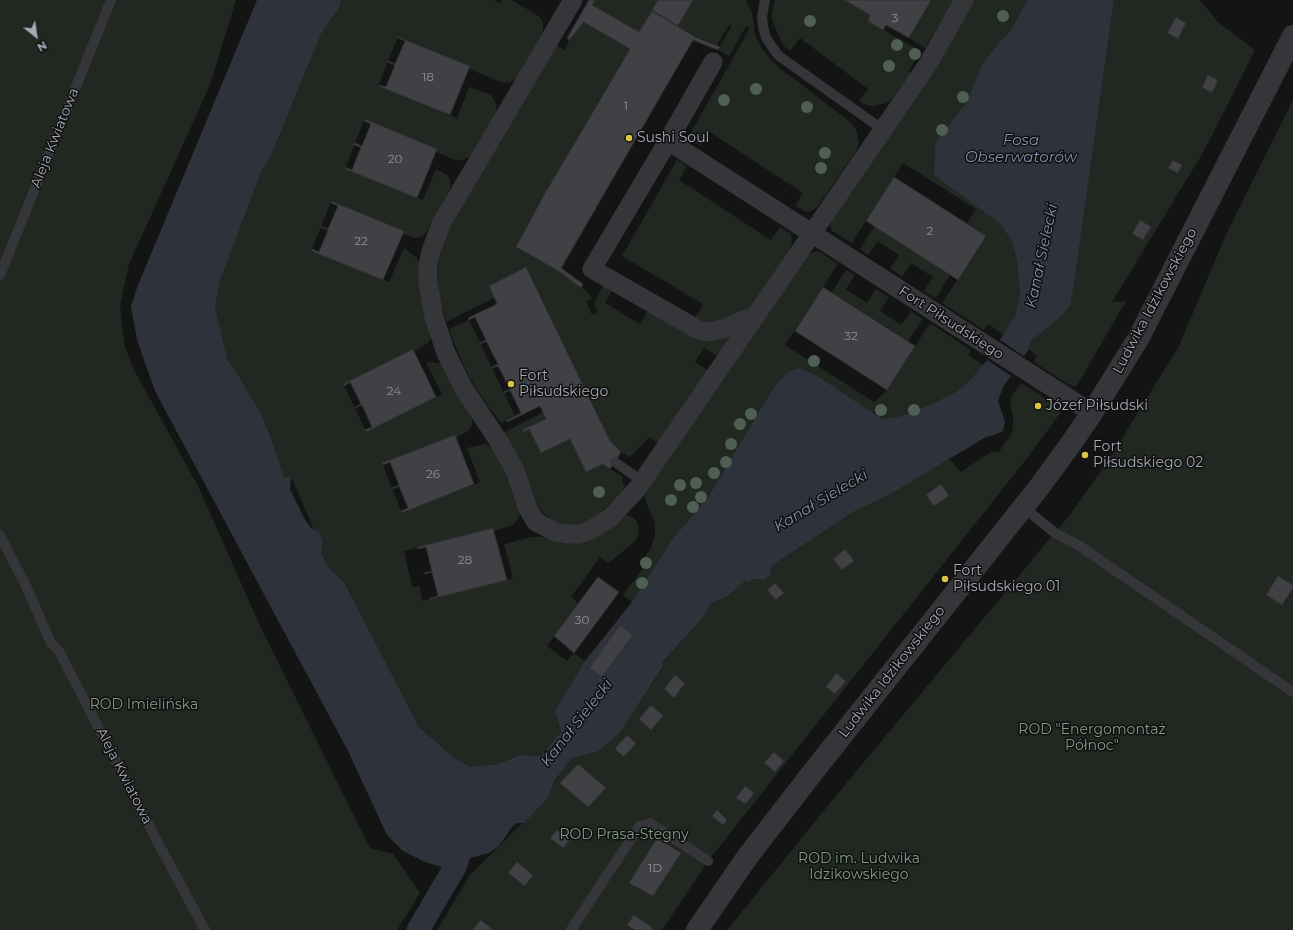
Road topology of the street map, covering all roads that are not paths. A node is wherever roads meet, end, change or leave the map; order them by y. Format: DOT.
graph roads {
  1 [pos="111,0"];
  2 [pos="573,0"];
  3 [pos="765,0"];
  4 [pos="964,0"];
  5 [pos="1293,36"];
  6 [pos="713,62"];
  7 [pos="882,129"];
  8 [pos="668,141"];
  9 [pos="811,232"];
  10 [pos="0,276"];
  11 [pos="754,316"];
  12 [pos="1092,413"];
  13 [pos="615,462"];
  14 [pos="642,481"];
  15 [pos="1023,507"];
  16 [pos="0,535"];
  17 [pos="1293,692"];
  18 [pos="708,861"];
  19 [pos="205,930"];
  20 [pos="571,930"];
  21 [pos="697,930"];
  1 -- 10 [label="lane, Aleja Kwiatowa"];
  2 -- 14 [label="street"];
  3 -- 7 [label="lane"];
  4 -- 7 [label="street"];
  5 -- 12 [label="street, Ludwika Idzikowskiego"];
  6 -- 8 [label="street"];
  7 -- 9 [label="street"];
  8 -- 9 [label="street, Fort Piłsudskiego"];
  8 -- 11 [label="street"];
  9 -- 11 [label="street"];
  9 -- 12 [label="street, Fort Piłsudskiego"];
  11 -- 14 [label="street"];
  12 -- 15 [label="street, Ludwika Idzikowskiego"];
  13 -- 14 [label="lane"];
  15 -- 17 [label="lane"];
  15 -- 21 [label="street, Ludwika Idzikowskiego"];
  16 -- 19 [label="lane, Aleja Kwiatowa"];
  18 -- 20 [label="lane"];
}
